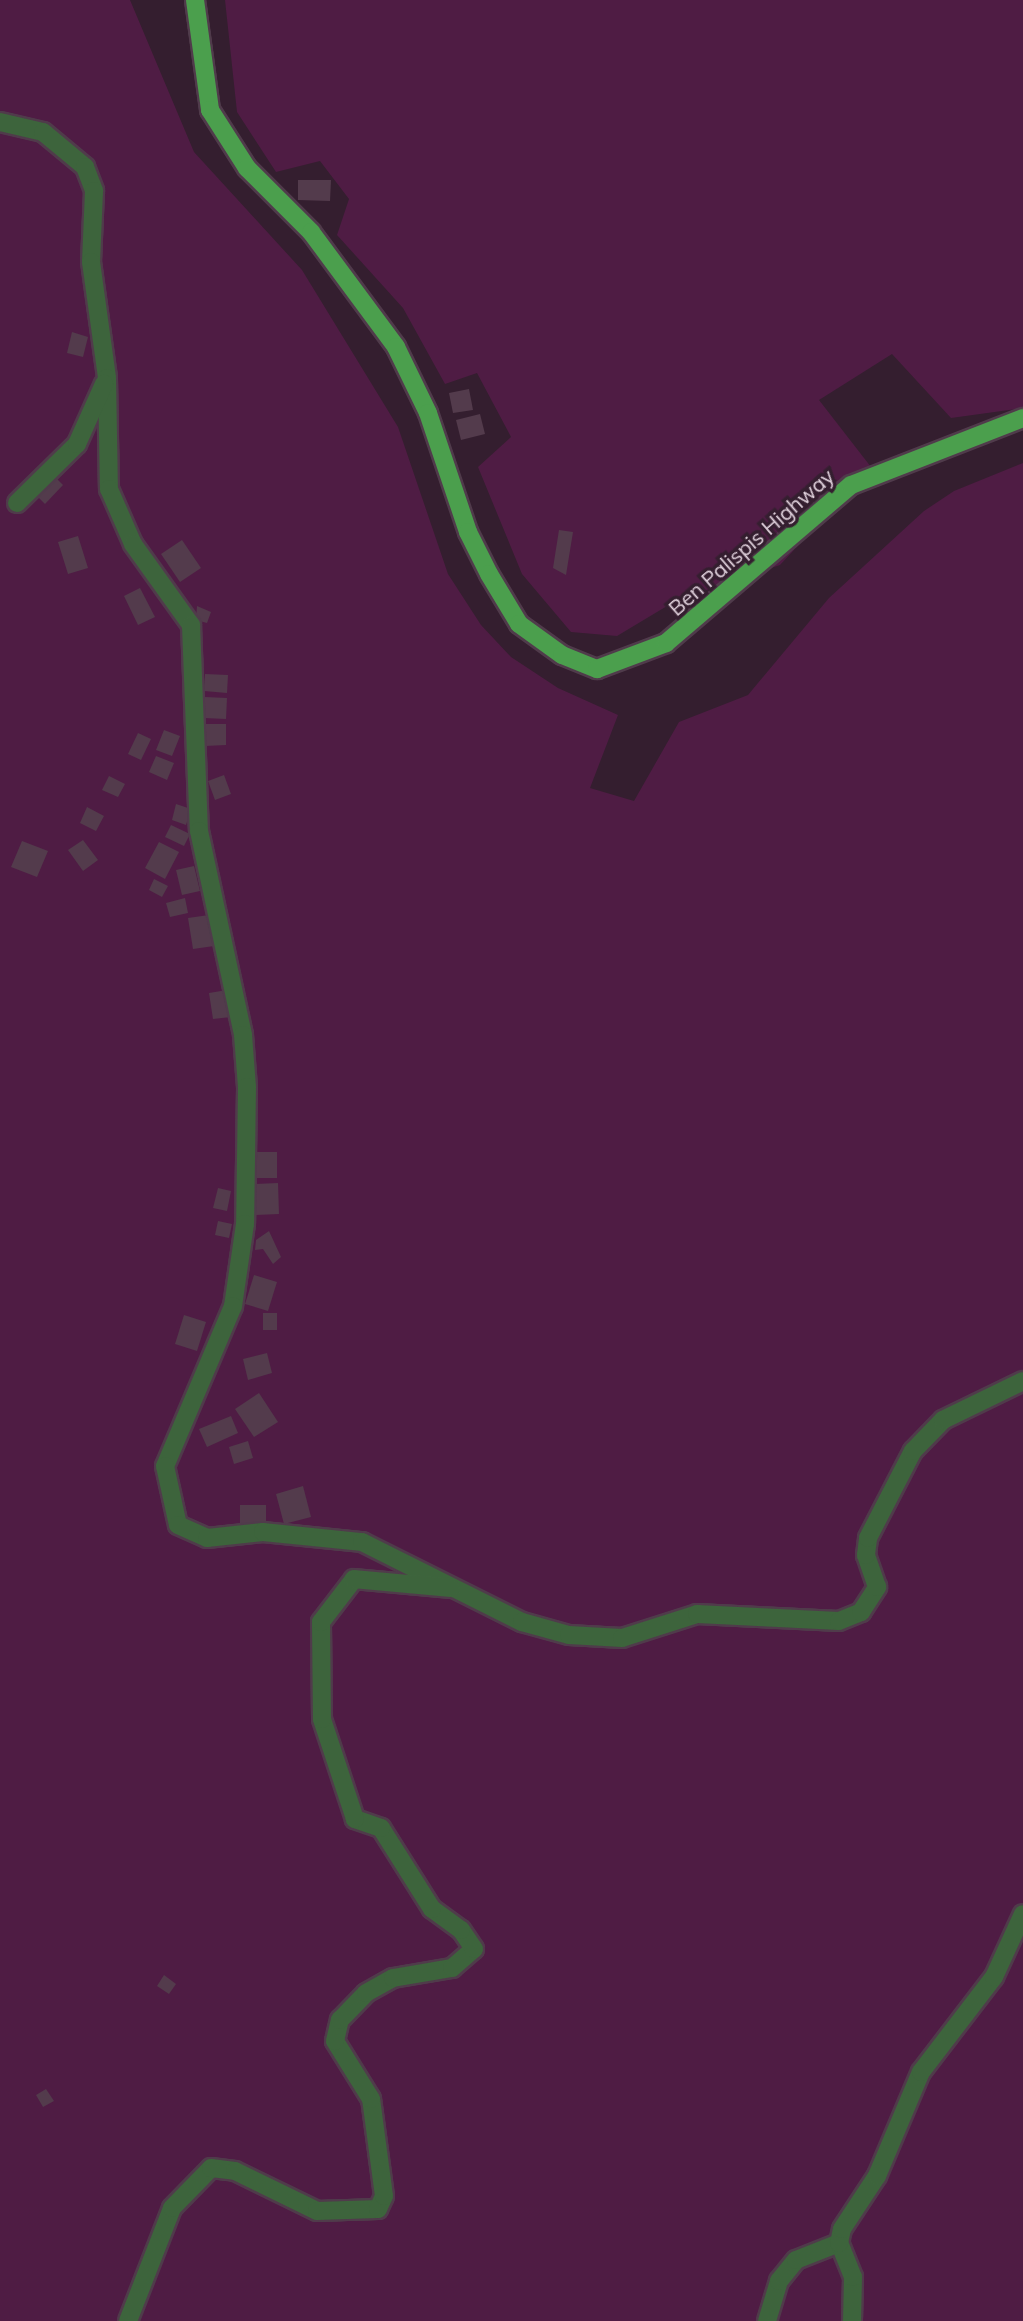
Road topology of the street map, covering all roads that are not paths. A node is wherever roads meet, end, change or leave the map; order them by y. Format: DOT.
graph roads {
  1 [pos="195,0"];
  2 [pos="0,122"];
  3 [pos="107,377"];
  4 [pos="1023,418"];
  5 [pos="17,503"];
  6 [pos="1023,1381"];
  7 [pos="462,1590"];
  8 [pos="1023,1914"];
  9 [pos="839,2243"];
  10 [pos="128,2321"];
  11 [pos="766,2321"];
  12 [pos="852,2321"];
  1 -- 4 [label="main road, Ben Palispis Highway"];
  2 -- 3 [label="street"];
  3 -- 5 [label="street"];
  3 -- 7 [label="street"];
  6 -- 7 [label="street"];
  7 -- 10 [label="street"];
  8 -- 9 [label="street"];
  9 -- 11 [label="street"];
  9 -- 12 [label="street"];
}
